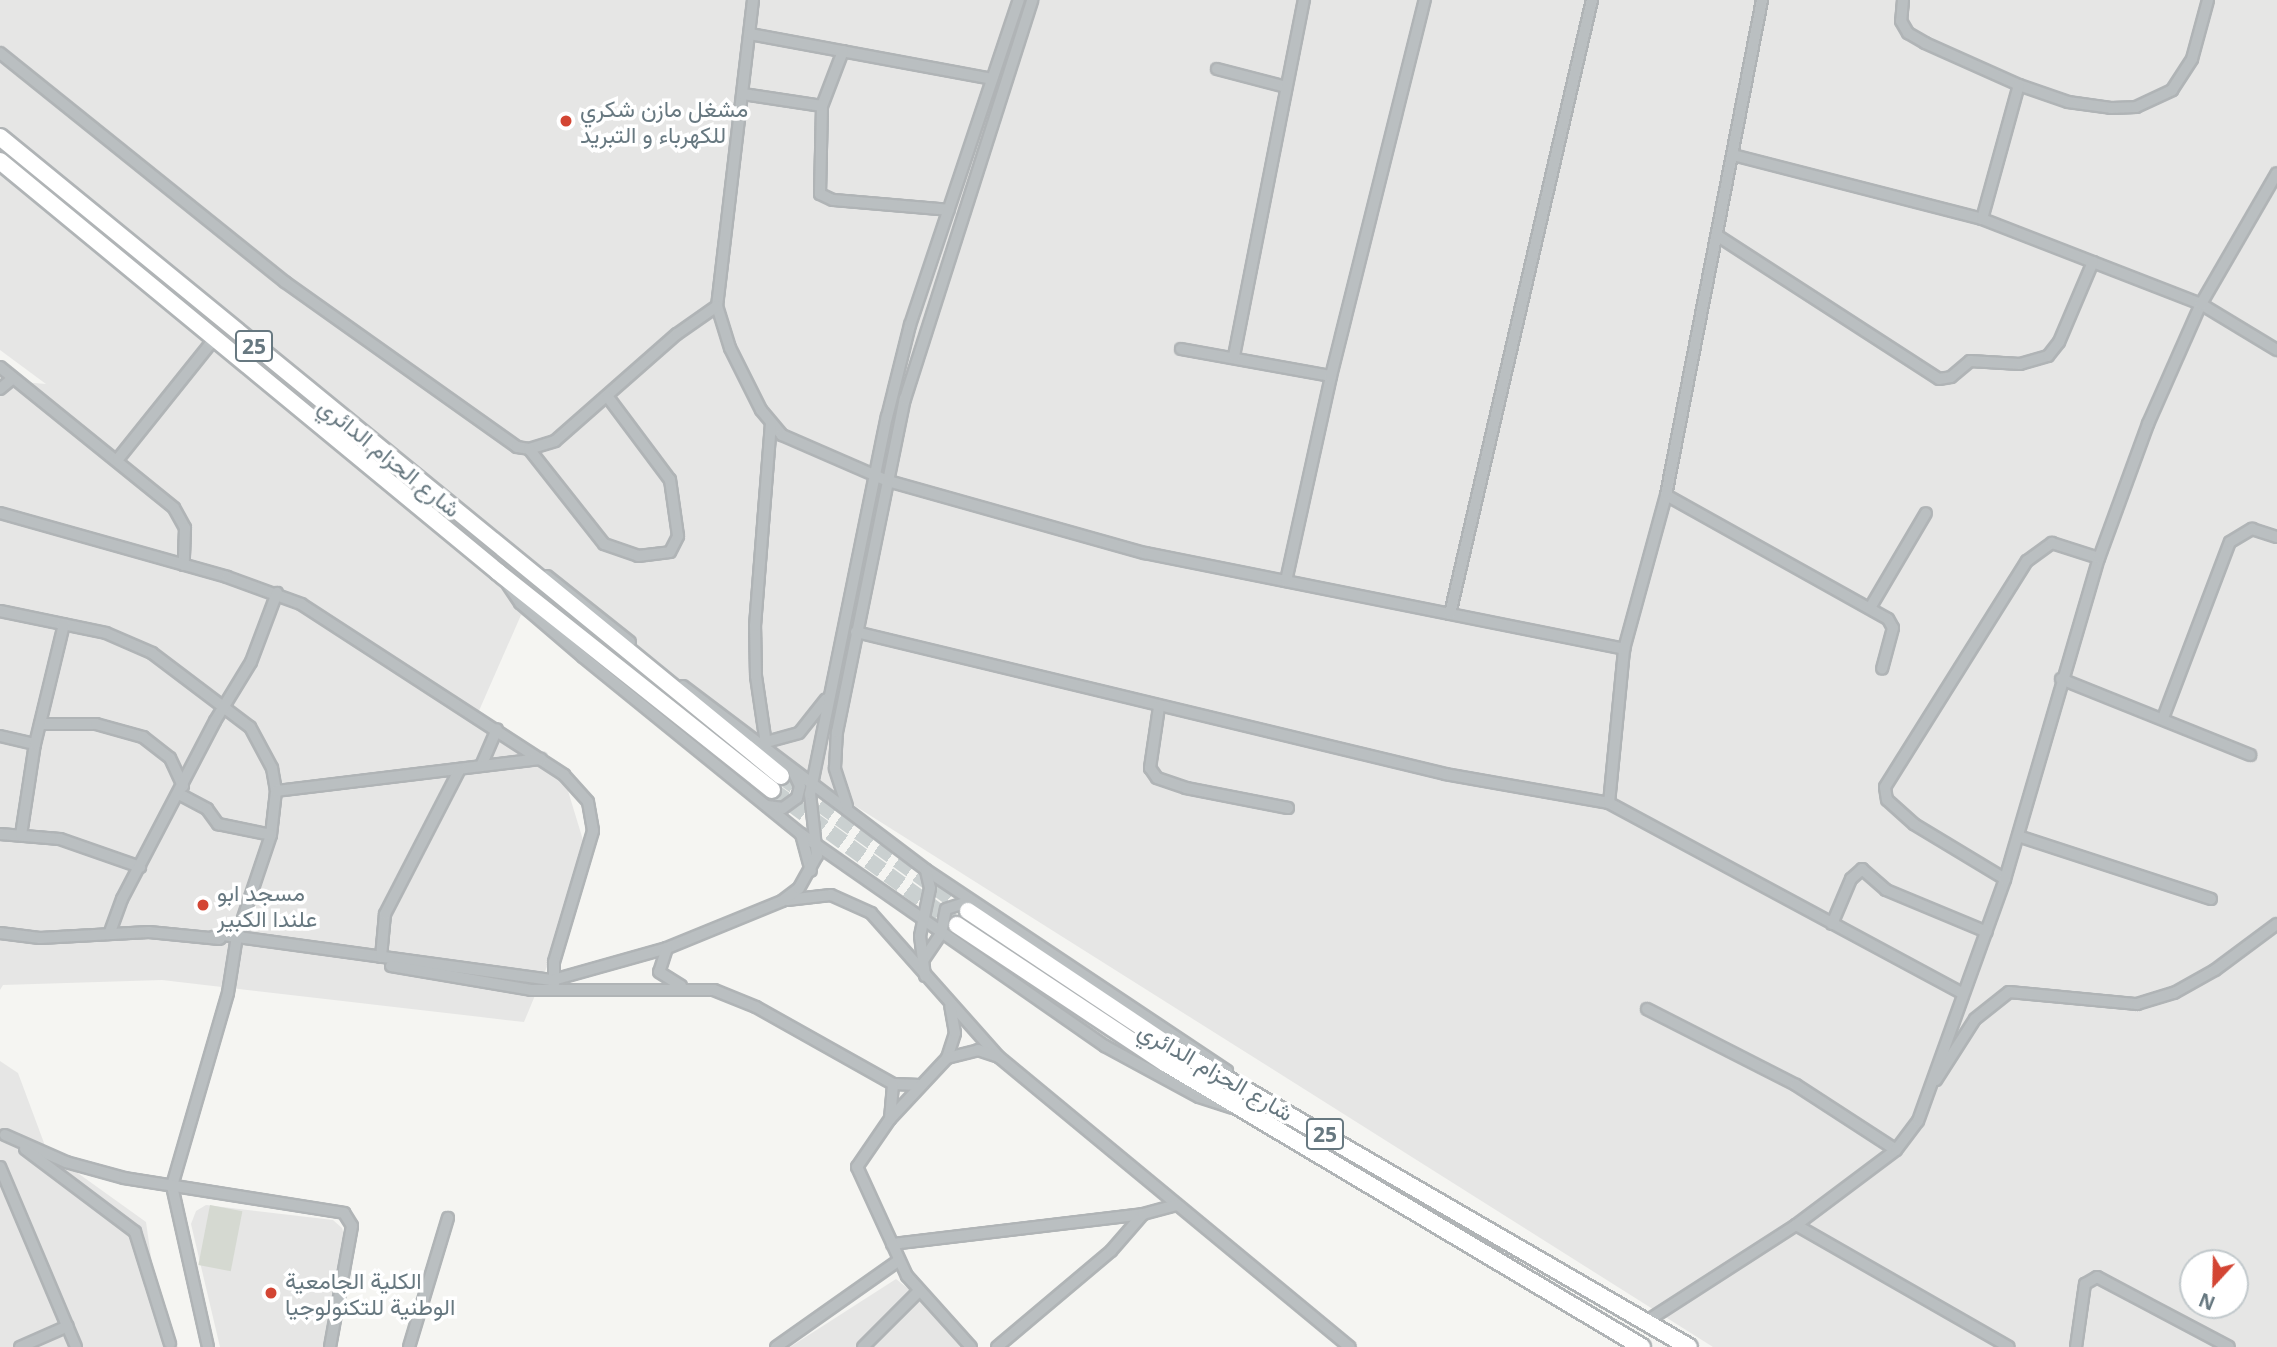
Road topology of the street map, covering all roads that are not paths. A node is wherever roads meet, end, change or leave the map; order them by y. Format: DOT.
graph roads {
  1 [pos="753,0"];
  2 [pos="1018,0"];
  3 [pos="1032,0"];
  4 [pos="1425,0"];
  5 [pos="1592,0"];
  6 [pos="1762,0"];
  7 [pos="1903,0"];
  8 [pos="2208,0"];
  9 [pos="1301,1"];
  10 [pos="750,34"];
  11 [pos="843,51"];
  12 [pos="0,53"];
  13 [pos="1217,69"];
  14 [pos="992,79"];
  15 [pos="2019,85"];
  16 [pos="1286,87"];
  17 [pos="743,94"];
  18 [pos="822,106"];
  19 [pos="0,137"];
  20 [pos="1733,155"];
  21 [pos="0,162"];
  22 [pos="2277,173"];
  23 [pos="949,210"];
  24 [pos="1982,219"];
  25 [pos="1718,236"];
  26 [pos="2093,262"];
  27 [pos="2202,304"];
  28 [pos="717,306"];
  29 [pos="214,339"];
  30 [pos="1181,349"];
  31 [pos="2277,350"];
  32 [pos="1234,356"];
  33 [pos="0,367"];
  34 [pos="1331,376"];
  35 [pos="13,378"];
  36 [pos="0,390"];
  37 [pos="608,397"];
  38 [pos="771,423"];
  39 [pos="529,449"];
  40 [pos="118,459"];
  41 [pos="873,476"];
  42 [pos="888,481"];
  43 [pos="1666,495"];
  44 [pos="0,513"];
  45 [pos="1926,513"];
  46 [pos="2277,537"];
  47 [pos="509,555"];
  48 [pos="2099,558"];
  49 [pos="184,565"];
  50 [pos="498,572"];
  51 [pos="1286,581"];
  52 [pos="277,593"];
  53 [pos="1870,608"];
  54 [pos="0,611"];
  55 [pos="1450,614"];
  56 [pos="64,624"];
  57 [pos="856,632"];
  58 [pos="1624,649"];
  59 [pos="838,653"];
  60 [pos="851,655"];
  61 [pos="1882,669"];
  62 [pos="2062,679"];
  63 [pos="831,691"];
  64 [pos="223,705"];
  65 [pos="1159,707"];
  66 [pos="2163,718"];
  67 [pos="40,724"];
  68 [pos="497,729"];
  69 [pos="0,736"];
  70 [pos="35,744"];
  71 [pos="761,744"];
  72 [pos="2250,755"];
  73 [pos="541,759"];
  74 [pos="481,766"];
  75 [pos="460,769"];
  76 [pos="781,778"];
  77 [pos="812,784"];
  78 [pos="181,790"];
  79 [pos="276,791"];
  80 [pos="1609,803"];
  81 [pos="767,806"];
  82 [pos="1288,808"];
  83 [pos="848,809"];
  84 [pos="0,834"];
  85 [pos="801,834"];
  86 [pos="21,835"];
  87 [pos="271,835"];
  88 [pos="2018,836"];
  89 [pos="818,846"];
  90 [pos="139,867"];
  91 [pos="926,870"];
  92 [pos="811,871"];
  93 [pos="2005,879"];
  94 [pos="2211,899"];
  95 [pos="782,901"];
  96 [pos="969,906"];
  97 [pos="922,920"];
  98 [pos="1832,924"];
  99 [pos="2277,924"];
  100 [pos="957,925"];
  101 [pos="110,932"];
  102 [pos="1987,932"];
  103 [pos="941,934"];
  104 [pos="5,935"];
  105 [pos="236,940"];
  106 [pos="0,947"];
  107 [pos="667,948"];
  108 [pos="381,957"];
  109 [pos="924,959"];
  110 [pos="925,975"];
  111 [pos="554,985"];
  112 [pos="683,987"];
  113 [pos="1963,994"];
  114 [pos="948,1001"];
  115 [pos="1647,1009"];
  116 [pos="999,1057"];
  117 [pos="947,1058"];
  118 [pos="1934,1082"];
  119 [pos="893,1084"];
  120 [pos="920,1085"];
  121 [pos="1243,1111"];
  122 [pos="890,1119"];
  123 [pos="3,1133"];
  124 [pos="1896,1150"];
  125 [pos="0,1167"];
  126 [pos="172,1186"];
  127 [pos="1177,1205"];
  128 [pos="1143,1214"];
  129 [pos="448,1218"];
  130 [pos="1796,1225"];
  131 [pos="892,1244"];
  132 [pos="898,1261"];
  133 [pos="918,1292"];
  134 [pos="1647,1321"];
  135 [pos="68,1326"];
  136 [pos="170,1344"];
  137 [pos="20,1347"];
  138 [pos="76,1347"];
  139 [pos="208,1347"];
  140 [pos="330,1347"];
  141 [pos="409,1347"];
  142 [pos="776,1347"];
  143 [pos="863,1347"];
  144 [pos="971,1347"];
  145 [pos="997,1347"];
  146 [pos="1349,1347"];
  147 [pos="1642,1347"];
  148 [pos="1689,1347"];
  149 [pos="2009,1347"];
  150 [pos="2076,1347"];
  151 [pos="2229,1347"];
  1 -- 10 [label="street"];
  2 -- 14 [label="street"];
  3 -- 42 [label="street"];
  4 -- 34 [label="street"];
  5 -- 55 [label="street"];
  6 -- 20 [label="street"];
  7 -- 15 [label="street"];
  8 -- 15 [label="street"];
  9 -- 16 [label="street"];
  10 -- 11 [label="street"];
  10 -- 17 [label="street"];
  11 -- 14 [label="street"];
  11 -- 18 [label="street"];
  12 -- 39 [label="street"];
  13 -- 16 [label="street"];
  14 -- 23 [label="street"];
  15 -- 24 [label="street"];
  16 -- 32 [label="street"];
  17 -- 18 [label="street"];
  17 -- 28 [label="street"];
  18 -- 23 [label="street"];
  19 -- 47 [label="highway, شارع الحزام الدائري / 25"];
  20 -- 24 [label="street"];
  20 -- 25 [label="street"];
  21 -- 29 [label="highway, شارع الحزام الدائري / 25"];
  22 -- 27 [label="street"];
  23 -- 41 [label="street"];
  24 -- 26 [label="street"];
  25 -- 26 [label="street"];
  25 -- 43 [label="street"];
  26 -- 27 [label="street"];
  27 -- 31 [label="street"];
  27 -- 48 [label="street"];
  28 -- 37 [label="street"];
  28 -- 38 [label="street"];
  29 -- 40 [label="street"];
  29 -- 50 [label="highway, شارع الحزام الدائري / 25"];
  30 -- 32 [label="street"];
  32 -- 34 [label="street"];
  33 -- 35 [label="street"];
  34 -- 51 [label="street"];
  35 -- 36 [label="street"];
  35 -- 40 [label="street"];
  37 -- 39 [label="street"];
  37 -- 39 [label="street"];
  38 -- 41 [label="street"];
  38 -- 71 [label="street"];
  40 -- 49 [label="street"];
  41 -- 42 [label="street"];
  41 -- 59 [label="street"];
  42 -- 51 [label="street"];
  42 -- 57 [label="street"];
  43 -- 53 [label="street"];
  43 -- 58 [label="street"];
  44 -- 49 [label="street"];
  45 -- 53 [label="street"];
  46 -- 66 [label="street"];
  47 -- 71 [label="street"];
  47 -- 76 [label="highway, شارع الحزام الدائري / 25"];
  48 -- 62 [label="street"];
  48 -- 93 [label="street"];
  49 -- 52 [label="street"];
  50 -- 76 [label="highway, شارع الحزام الدائري / 25"];
  50 -- 81 [label="street"];
  51 -- 55 [label="street"];
  52 -- 64 [label="street"];
  52 -- 68 [label="street"];
  53 -- 61 [label="street"];
  54 -- 56 [label="street"];
  55 -- 58 [label="street"];
  56 -- 64 [label="street"];
  56 -- 67 [label="street"];
  57 -- 60 [label="street"];
  57 -- 65 [label="street"];
  58 -- 80 [label="street"];
  59 -- 60 [label="street"];
  59 -- 63 [label="street"];
  60 -- 83 [label="street"];
  62 -- 66 [label="street"];
  62 -- 88 [label="street"];
  63 -- 71 [label="street"];
  63 -- 77 [label="street"];
  64 -- 78 [label="street"];
  64 -- 79 [label="street"];
  65 -- 80 [label="street"];
  65 -- 82 [label="street"];
  66 -- 72 [label="street"];
  67 -- 70 [label="street"];
  67 -- 78 [label="street"];
  68 -- 73 [label="street"];
  68 -- 74 [label="street"];
  69 -- 70 [label="street"];
  70 -- 86 [label="street"];
  71 -- 76 [label="street"];
  73 -- 74 [label="street"];
  73 -- 111 [label="street"];
  74 -- 75 [label="street"];
  75 -- 79 [label="street"];
  75 -- 108 [label="street"];
  76 -- 77 [label="street"];
  76 -- 81 [label="street"];
  77 -- 83 [label="street"];
  77 -- 89 [label="street"];
  78 -- 87 [label="street"];
  78 -- 90 [label="street"];
  79 -- 87 [label="street"];
  80 -- 98 [label="street"];
  81 -- 85 [label="street"];
  83 -- 91 [label="street"];
  84 -- 86 [label="street"];
  85 -- 89 [label="street"];
  85 -- 92 [label="street"];
  86 -- 90 [label="street"];
  87 -- 105 [label="street"];
  88 -- 93 [label="street"];
  88 -- 94 [label="street"];
  89 -- 92 [label="street"];
  89 -- 97 [label="street"];
  90 -- 101 [label="street"];
  91 -- 96 [label="street"];
  91 -- 97 [label="street"];
  92 -- 95 [label="street"];
  93 -- 102 [label="street"];
  95 -- 107 [label="street"];
  95 -- 110 [label="street"];
  96 -- 103 [label="street"];
  96 -- 134 [label="highway, شارع الحزام الدائري / 25"];
  97 -- 103 [label="street"];
  97 -- 109 [label="street"];
  98 -- 102 [label="street"];
  98 -- 113 [label="street"];
  99 -- 118 [label="street"];
  100 -- 121 [label="highway, شارع الحزام الدائري / 25"];
  101 -- 104 [label="street"];
  101 -- 105 [label="street"];
  102 -- 113 [label="street"];
  103 -- 109 [label="street"];
  103 -- 121 [label="street"];
  104 -- 106 [label="street"];
  105 -- 108 [label="street"];
  105 -- 111 [label="street"];
  105 -- 126 [label="street"];
  107 -- 111 [label="street"];
  107 -- 112 [label="street"];
  108 -- 111 [label="street"];
  109 -- 110 [label="street"];
  110 -- 114 [label="street"];
  111 -- 112 [label="street"];
  112 -- 119 [label="street"];
  113 -- 118 [label="street"];
  114 -- 116 [label="street"];
  114 -- 117 [label="street"];
  115 -- 124 [label="street"];
  116 -- 117 [label="street"];
  116 -- 127 [label="street"];
  117 -- 120 [label="street"];
  118 -- 124 [label="street"];
  119 -- 120 [label="street"];
  119 -- 122 [label="street"];
  120 -- 122 [label="street"];
  121 -- 147 [label="highway, شارع الحزام الدائري / 25"];
  122 -- 131 [label="street"];
  123 -- 126 [label="street"];
  123 -- 136 [label="street"];
  124 -- 130 [label="street"];
  125 -- 135 [label="street"];
  126 -- 139 [label="street"];
  126 -- 140 [label="street"];
  127 -- 128 [label="street"];
  127 -- 146 [label="street"];
  128 -- 131 [label="street"];
  128 -- 145 [label="street"];
  129 -- 141 [label="street"];
  130 -- 134 [label="street"];
  130 -- 149 [label="street"];
  131 -- 132 [label="street"];
  132 -- 133 [label="street"];
  132 -- 142 [label="street"];
  133 -- 143 [label="street"];
  133 -- 144 [label="street"];
  134 -- 148 [label="highway, شارع الحزام الدائري / 25"];
  135 -- 137 [label="street"];
  135 -- 138 [label="street"];
  150 -- 151 [label="street"];
}
